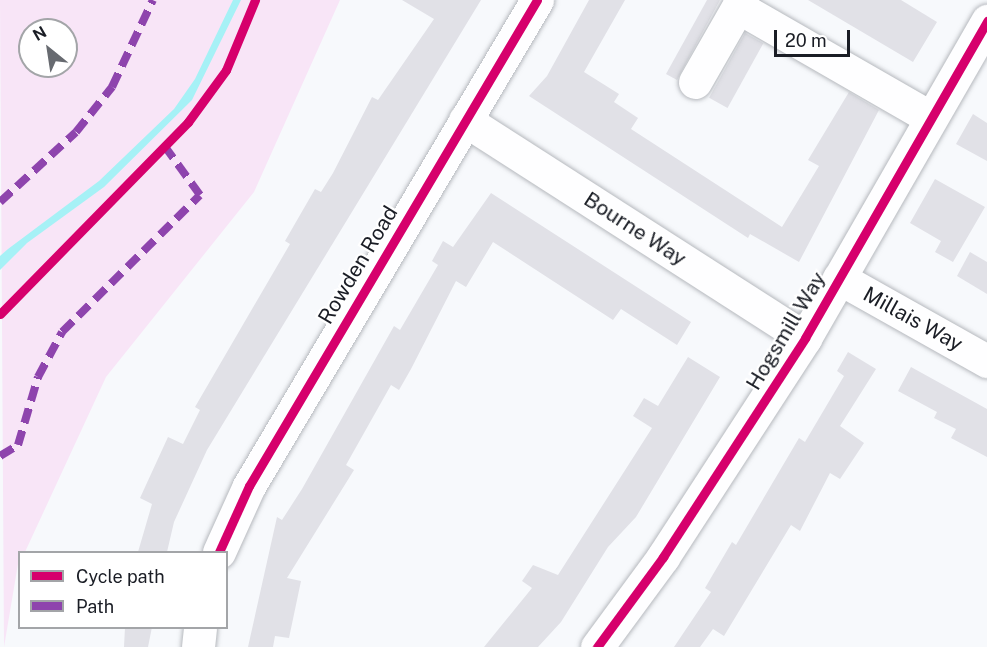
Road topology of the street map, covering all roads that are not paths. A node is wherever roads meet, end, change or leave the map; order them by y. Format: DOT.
graph roads {
  1 [pos="537,0"];
  2 [pos="740,3"];
  3 [pos="983,37"];
  4 [pos="695,82"];
  5 [pos="929,117"];
  6 [pos="465,120"];
  7 [pos="839,278"];
  8 [pos="805,338"];
  9 [pos="987,361"];
  10 [pos="219,551"];
  11 [pos="200,629"];
  12 [pos="198,647"];
  13 [pos="597,647"];
  1 -- 6 [label="street, Rowden Road"];
  2 -- 4 [label="street"];
  2 -- 5 [label="street"];
  3 -- 5 [label="street, Hogsmill Way"];
  5 -- 7 [label="street, Hogsmill Way"];
  6 -- 8 [label="street, Bourne Way"];
  6 -- 10 [label="street, Rowden Road"];
  7 -- 8 [label="street, Hogsmill Way"];
  7 -- 9 [label="street, Millais Way"];
  8 -- 13 [label="street, Hogsmill Way"];
  11 -- 12 [label="street"];
}
